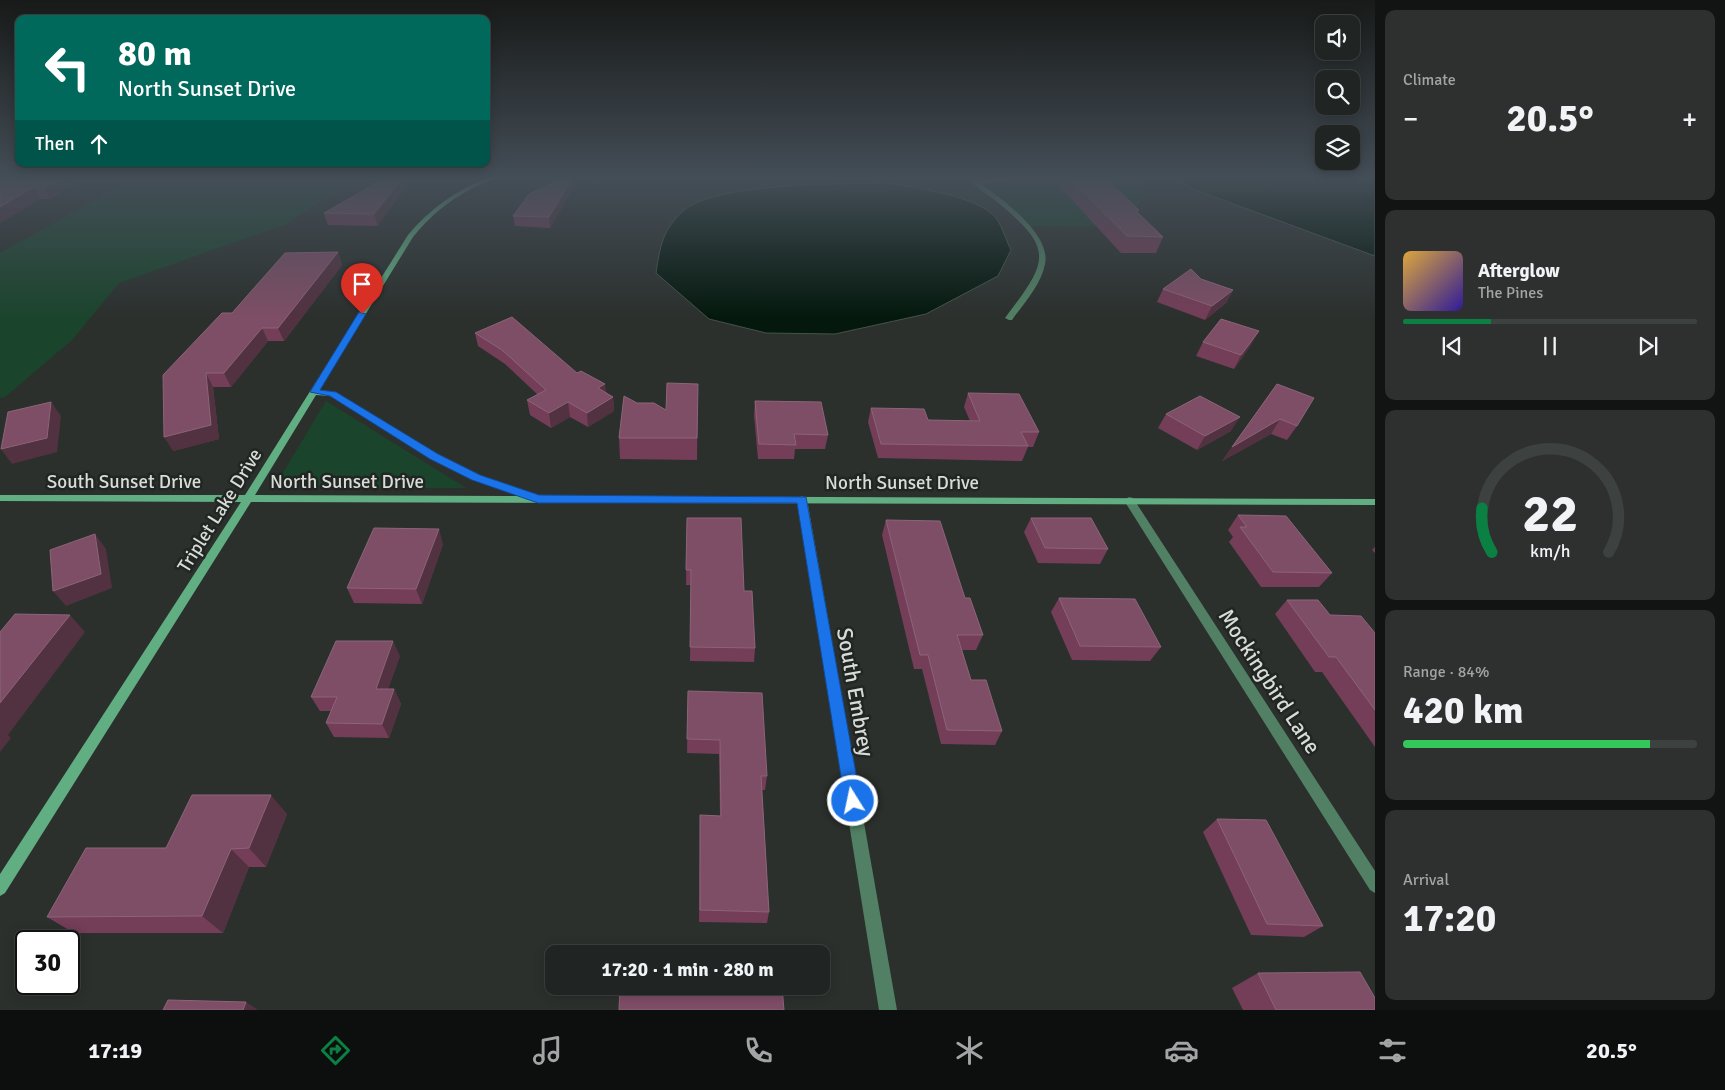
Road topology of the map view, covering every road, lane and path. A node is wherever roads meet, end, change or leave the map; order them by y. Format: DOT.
graph roads {
  1 [pos="420,224"];
  2 [pos="1023,224"];
  3 [pos="1008,318"];
  4 [pos="314,392"];
  5 [pos="0,498"];
  6 [pos="248,499"];
  7 [pos="538,499"];
  8 [pos="802,499"];
  9 [pos="1129,500"];
  10 [pos="1375,502"];
  11 [pos="1375,885"];
  12 [pos="0,888"];
  13 [pos="888,1010"];
  1 -- 4 [label="street, Triplet Lake Drive"];
  2 -- 3 [label="street"];
  4 -- 6 [label="street, Triplet Lake Drive"];
  4 -- 7 [label="street"];
  5 -- 6 [label="street, South Sunset Drive"];
  6 -- 7 [label="street, North Sunset Drive"];
  6 -- 12 [label="street, Triplet Lake Drive"];
  7 -- 8 [label="street, North Sunset Drive"];
  8 -- 9 [label="street, North Sunset Drive"];
  8 -- 13 [label="street, South Embrey"];
  9 -- 10 [label="street, North Sunset Drive"];
  9 -- 11 [label="street, Mockingbird Lane"];
}
